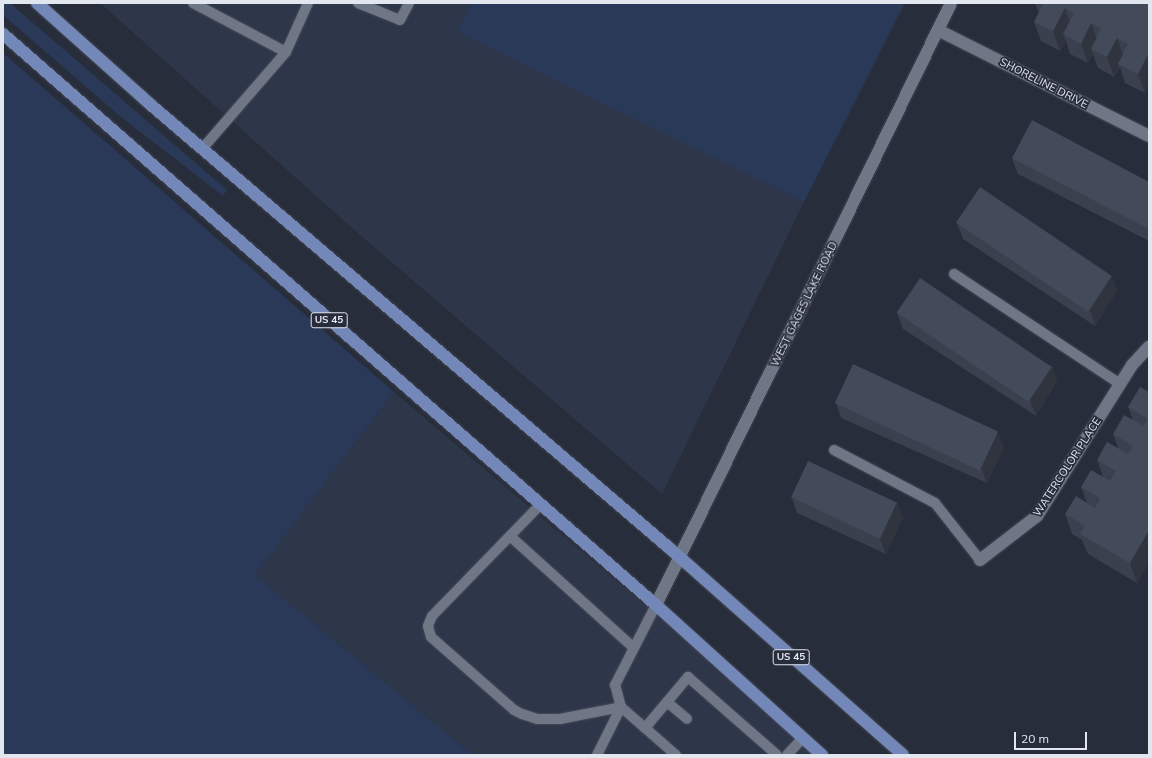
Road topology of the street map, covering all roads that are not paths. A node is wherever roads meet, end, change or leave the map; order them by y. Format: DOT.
graph roads {
  1 [pos="37,3"];
  2 [pos="193,3"];
  3 [pos="308,3"];
  4 [pos="358,3"];
  5 [pos="409,3"];
  6 [pos="951,3"];
  7 [pos="938,30"];
  8 [pos="3,34"];
  9 [pos="286,52"];
  10 [pos="1149,136"];
  11 [pos="202,149"];
  12 [pos="954,274"];
  13 [pos="1149,347"];
  14 [pos="1120,384"];
  15 [pos="834,450"];
  16 [pos="540,505"];
  17 [pos="510,536"];
  18 [pos="680,558"];
  19 [pos="980,560"];
  20 [pos="656,605"];
  21 [pos="634,648"];
  22 [pos="667,702"];
  23 [pos="621,706"];
  24 [pos="687,719"];
  25 [pos="645,728"];
  26 [pos="802,739"];
  27 [pos="597,755"];
  28 [pos="676,755"];
  29 [pos="776,755"];
  30 [pos="787,755"];
  31 [pos="822,755"];
  32 [pos="903,755"];
  1 -- 11 [label="main road, US 45"];
  2 -- 9 [label="lane"];
  3 -- 9 [label="lane"];
  4 -- 5 [label="lane"];
  6 -- 7 [label="street, WEST GAGES LAKE ROAD"];
  7 -- 10 [label="street, SHORELINE DRIVE"];
  7 -- 18 [label="street, WEST GAGES LAKE ROAD"];
  8 -- 16 [label="main road, US 45"];
  9 -- 11 [label="lane"];
  11 -- 18 [label="main road, US 45"];
  12 -- 14 [label="lane"];
  13 -- 14 [label="street, WATERCOLOR PLACE"];
  14 -- 19 [label="street, WATERCOLOR PLACE"];
  15 -- 19 [label="lane, WATERCOLOR PLACE"];
  16 -- 17 [label="lane"];
  16 -- 20 [label="main road, US 45"];
  17 -- 21 [label="lane"];
  17 -- 23 [label="lane"];
  18 -- 20 [label="street, WEST GAGES LAKE ROAD"];
  18 -- 32 [label="main road, US 45"];
  20 -- 21 [label="lane"];
  20 -- 26 [label="main road, US 45"];
  21 -- 23 [label="lane"];
  22 -- 24 [label="lane"];
  22 -- 25 [label="lane"];
  22 -- 29 [label="lane"];
  23 -- 25 [label="lane"];
  23 -- 27 [label="lane"];
  25 -- 28 [label="lane"];
  26 -- 30 [label="lane"];
  26 -- 31 [label="main road, US 45"];
}
